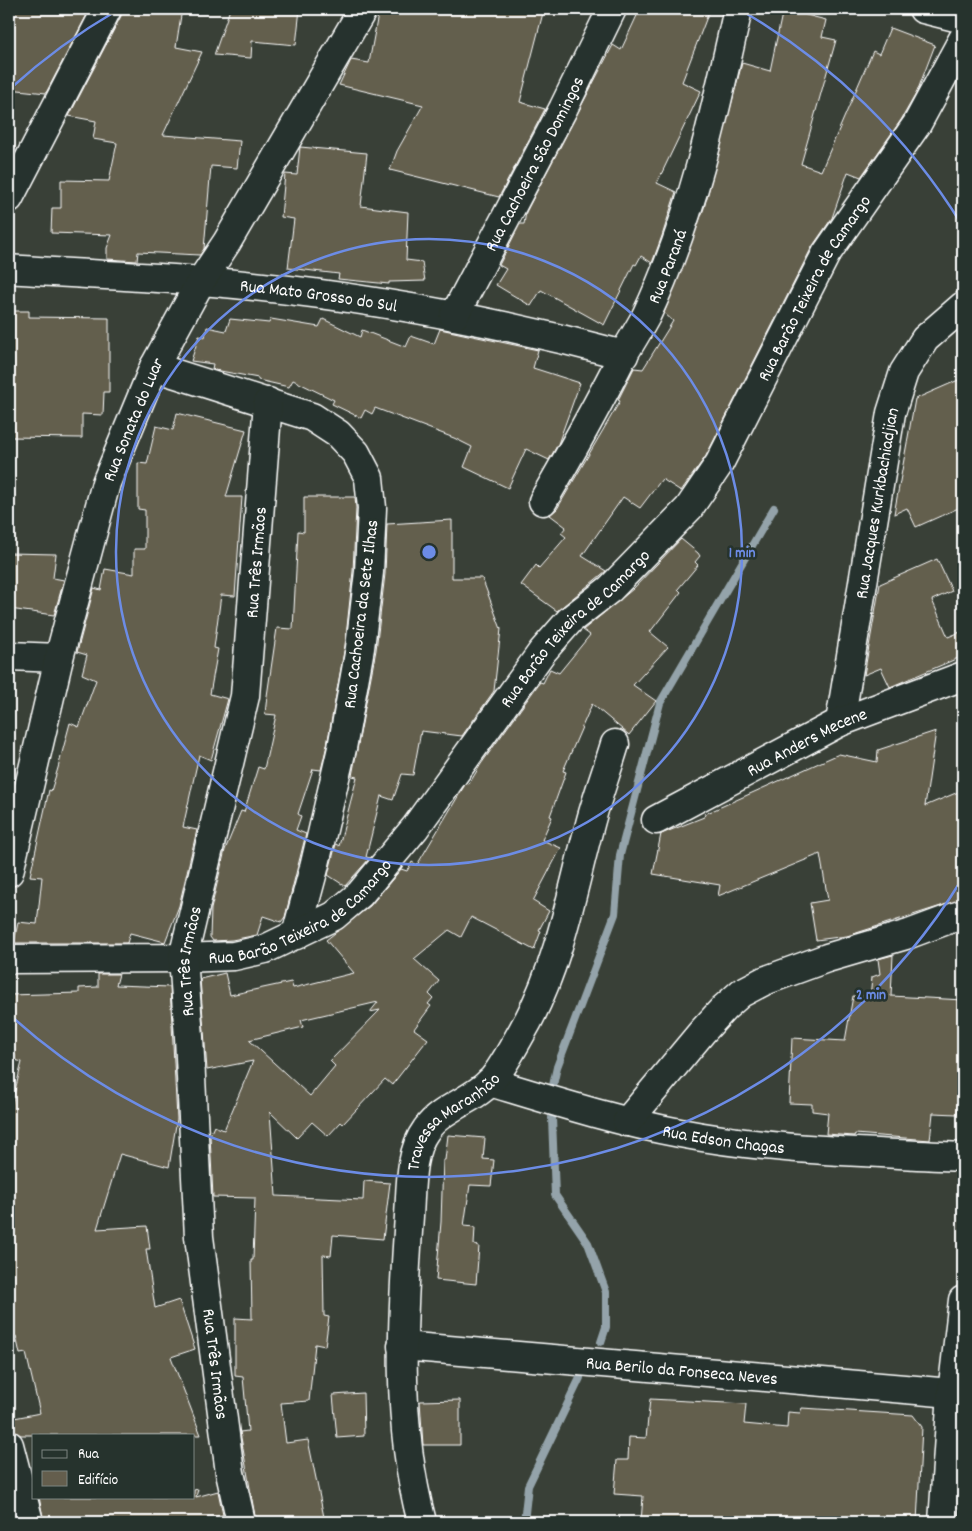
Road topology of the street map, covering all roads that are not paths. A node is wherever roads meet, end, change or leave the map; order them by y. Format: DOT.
graph roads {
  1 [pos="107,9"];
  2 [pos="363,9"];
  3 [pos="612,9"];
  4 [pos="738,9"];
  5 [pos="923,9"];
  6 [pos="963,19"];
  7 [pos="963,39"];
  8 [pos="9,198"];
  9 [pos="9,269"];
  10 [pos="201,281"];
  11 [pos="963,306"];
  12 [pos="454,316"];
  13 [pos="624,355"];
  14 [pos="154,367"];
  15 [pos="268,402"];
  16 [pos="543,501"];
  17 [pos="9,656"];
  18 [pos="59,658"];
  19 [pos="963,676"];
  20 [pos="840,722"];
  21 [pos="615,744"];
  22 [pos="656,820"];
  23 [pos="9,872"];
  24 [pos="963,914"];
  25 [pos="296,935"];
  26 [pos="183,958"];
  27 [pos="9,959"];
  28 [pos="490,1082"];
  29 [pos="627,1122"];
  30 [pos="963,1157"];
  31 [pos="963,1300"];
  32 [pos="402,1346"];
  33 [pos="958,1394"];
  34 [pos="9,1445"];
  35 [pos="20,1511"];
  36 [pos="241,1522"];
  37 [pos="422,1522"];
  38 [pos="943,1522"];
  1 -- 8 [label="street"];
  2 -- 10 [label="street, Rua Sonata do Luar"];
  3 -- 12 [label="street, Rua Cachoeira São Domingos"];
  4 -- 13 [label="street, Rua Paraná"];
  5 -- 6 [label="street"];
  7 -- 25 [label="street, Rua Barão Teixeira de Camargo"];
  9 -- 10 [label="street, Rua Mato Grosso do Sul"];
  10 -- 12 [label="street, Rua Mato Grosso do Sul"];
  10 -- 14 [label="street, Rua Sonata do Luar"];
  11 -- 20 [label="street, Rua Jacques Kurkbachiadjian"];
  12 -- 13 [label="street, Rua Mato Grosso do Sul"];
  13 -- 16 [label="street, Rua Paraná"];
  14 -- 15 [label="street, Rua Cachoeira da Sete Ilhas"];
  14 -- 18 [label="street, Rua Sonata do Luar"];
  15 -- 25 [label="street, Rua Cachoeira da Sete Ilhas"];
  15 -- 26 [label="street, Rua Três Irmãos"];
  17 -- 18 [label="street"];
  18 -- 23 [label="street, Rua Sonata do Luar"];
  19 -- 20 [label="street, Rua Anders Mecene"];
  20 -- 22 [label="street, Rua Anders Mecene"];
  21 -- 28 [label="street, Travessa Maranhão"];
  24 -- 29 [label="street"];
  25 -- 26 [label="street, Rua Barão Teixeira de Camargo"];
  26 -- 27 [label="street, Rua Barão Teixeira de Camargo"];
  26 -- 36 [label="street, Rua Três Irmãos"];
  28 -- 29 [label="street, Rua Edson Chagas"];
  28 -- 32 [label="street, Travessa Maranhão"];
  29 -- 30 [label="street, Rua Edson Chagas"];
  31 -- 33 [label="street"];
  32 -- 33 [label="street, Rua Berilo da Fonseca Neves"];
  32 -- 37 [label="street, Travessa Maranhão"];
  33 -- 38 [label="street"];
  34 -- 35 [label="street"];
}
